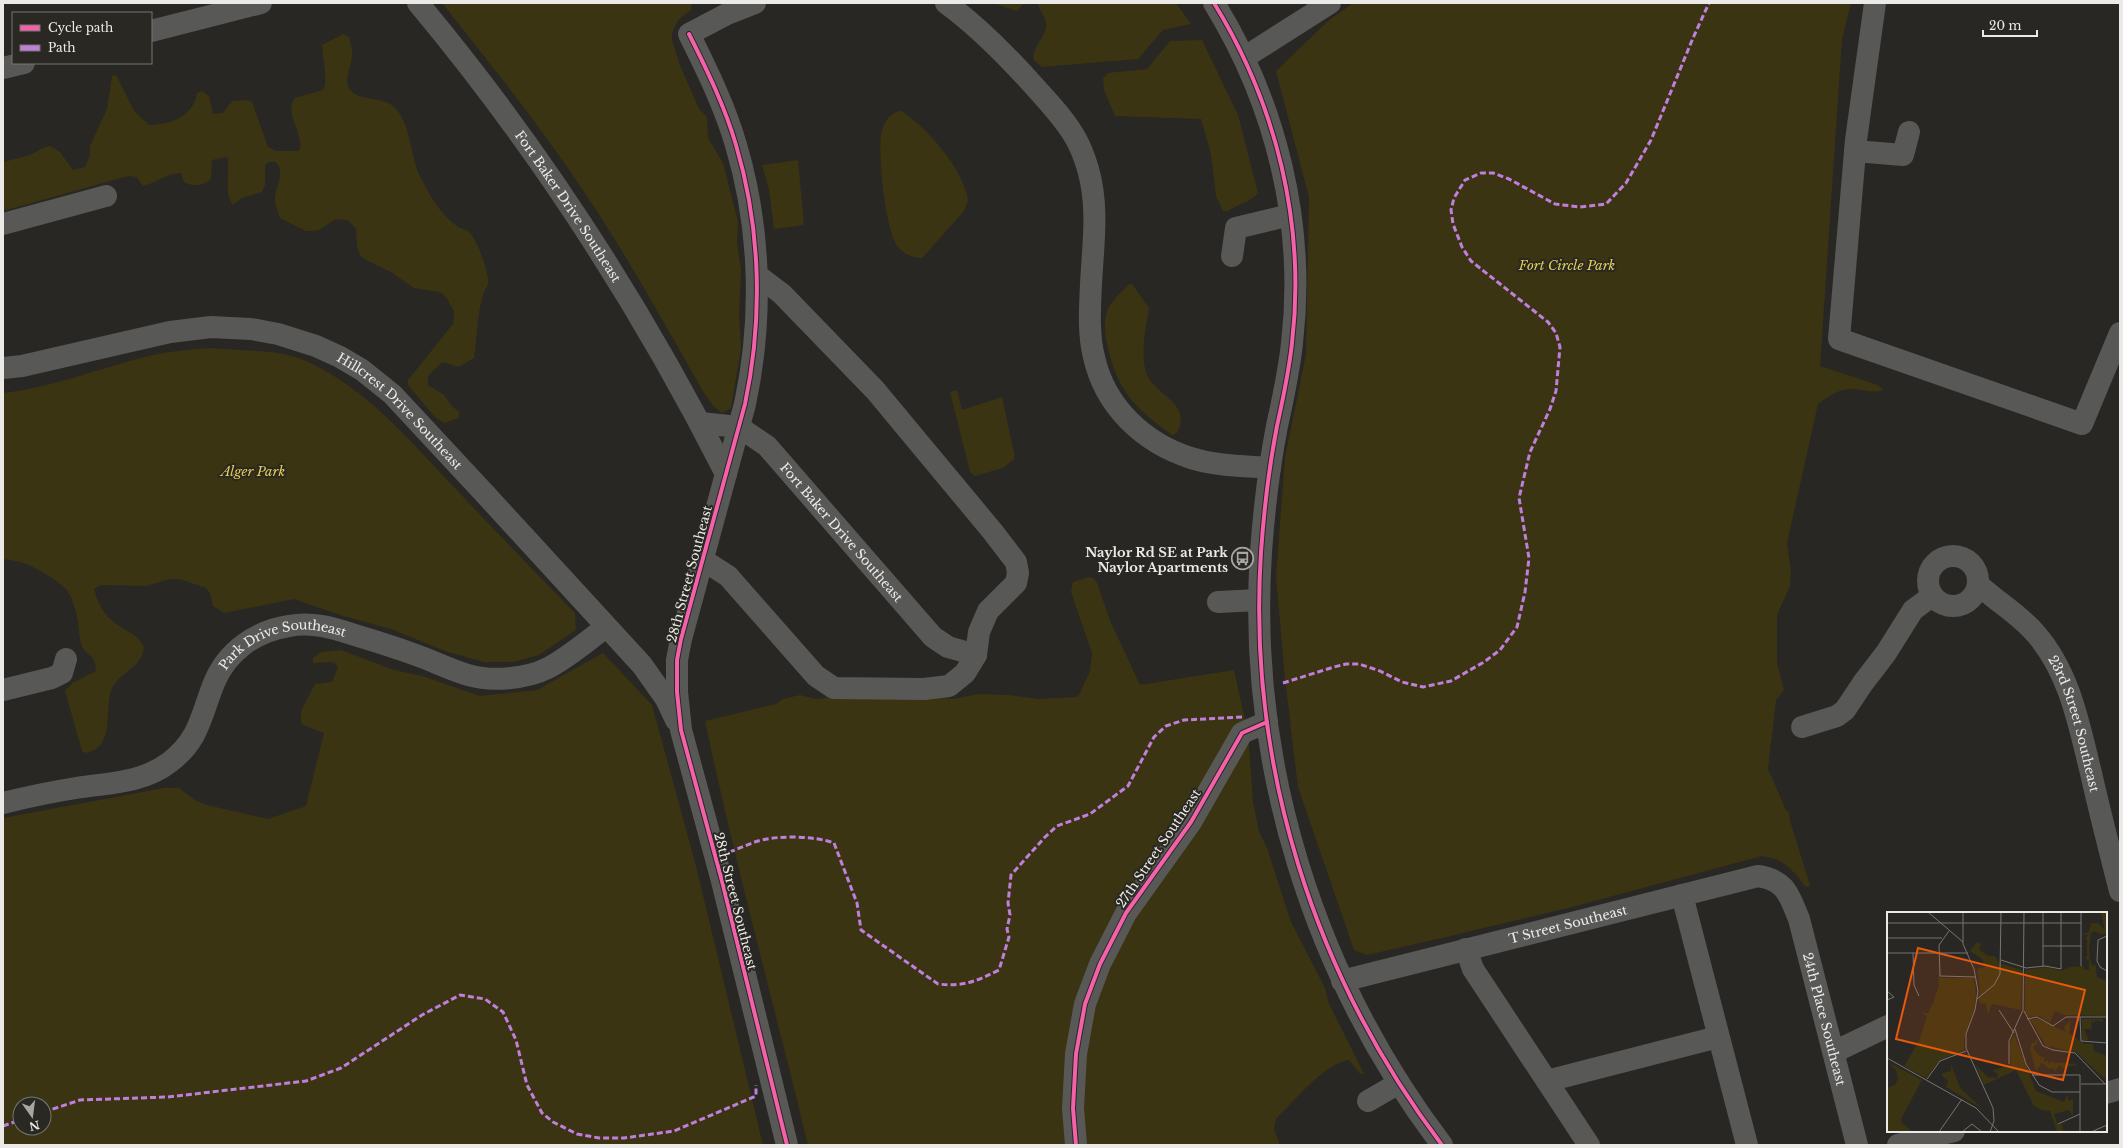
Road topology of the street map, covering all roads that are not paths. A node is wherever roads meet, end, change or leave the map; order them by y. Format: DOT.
graph roads {
  1 [pos="261,3"];
  2 [pos="418,3"];
  3 [pos="755,3"];
  4 [pos="946,3"];
  5 [pos="1214,3"];
  6 [pos="1330,3"];
  7 [pos="1876,3"];
  8 [pos="152,31"];
  9 [pos="1245,57"];
  10 [pos="20,64"];
  11 [pos="3,68"];
  12 [pos="1909,132"];
  13 [pos="1855,151"];
  14 [pos="106,196"];
  15 [pos="1290,215"];
  16 [pos="3,224"];
  17 [pos="1232,256"];
  18 [pos="757,275"];
  19 [pos="2120,333"];
  20 [pos="3,368"];
  21 [pos="700,423"];
  22 [pos="739,427"];
  23 [pos="1270,468"];
  24 [pos="726,474"];
  25 [pos="703,560"];
  26 [pos="1979,585"];
  27 [pos="1932,596"];
  28 [pos="1259,600"];
  29 [pos="1218,602"];
  30 [pos="606,627"];
  31 [pos="681,639"];
  32 [pos="976,655"];
  33 [pos="66,659"];
  34 [pos="642,665"];
  35 [pos="3,690"];
  36 [pos="1267,722"];
  37 [pos="1802,727"];
  38 [pos="681,730"];
  39 [pos="3,803"];
  40 [pos="2120,891"];
  41 [pos="1682,894"];
  42 [pos="1789,894"];
  43 [pos="1466,949"];
  44 [pos="1342,981"];
  45 [pos="1887,1026"];
  46 [pos="1718,1037"];
  47 [pos="1834,1052"];
  48 [pos="1548,1081"];
  49 [pos="1398,1083"];
  50 [pos="2120,1089"];
  51 [pos="2107,1093"];
  52 [pos="1368,1101"];
  53 [pos="1950,1132"];
  54 [pos="787,1145"];
  55 [pos="1076,1145"];
  56 [pos="1442,1145"];
  57 [pos="1589,1145"];
  58 [pos="1747,1145"];
  59 [pos="1857,1145"];
  60 [pos="1898,1145"];
  1 -- 8 [label="street"];
  2 -- 21 [label="street, Fort Baker Drive Southeast"];
  3 -- 18 [label="street, 28th Street Southeast"];
  4 -- 23 [label="street"];
  5 -- 9 [label="street"];
  6 -- 9 [label="street"];
  7 -- 13 [label="street"];
  9 -- 15 [label="street"];
  10 -- 11 [label="street"];
  12 -- 13 [label="street"];
  13 -- 19 [label="street"];
  14 -- 16 [label="street"];
  15 -- 17 [label="street"];
  15 -- 23 [label="street"];
  18 -- 22 [label="street, 28th Street Southeast"];
  18 -- 32 [label="street"];
  20 -- 30 [label="street, Hillcrest Drive Southeast"];
  21 -- 22 [label="street, Fort Baker Drive Southeast"];
  21 -- 24 [label="street, Fort Baker Drive Southeast"];
  22 -- 24 [label="street, 28th Street Southeast"];
  22 -- 32 [label="street, Fort Baker Drive Southeast"];
  23 -- 28 [label="street"];
  24 -- 25 [label="street, 28th Street Southeast"];
  25 -- 31 [label="street, 28th Street Southeast"];
  25 -- 32 [label="street"];
  26 -- 27 [label="street"];
  26 -- 27 [label="street"];
  26 -- 40 [label="street, 23rd Street Southeast"];
  27 -- 37 [label="street"];
  28 -- 29 [label="street"];
  28 -- 36 [label="street"];
  30 -- 34 [label="street, Hillcrest Drive Southeast"];
  30 -- 39 [label="street, Park Drive Southeast"];
  31 -- 34 [label="street"];
  31 -- 38 [label="street, 28th Street Southeast"];
  33 -- 35 [label="street"];
  34 -- 38 [label="street, Hillcrest Drive Southeast"];
  36 -- 44 [label="street"];
  36 -- 55 [label="street, 27th Street Southeast"];
  38 -- 54 [label="street, 28th Street Southeast"];
  41 -- 42 [label="street, T Street Southeast"];
  41 -- 43 [label="street, T Street Southeast"];
  41 -- 46 [label="street"];
  42 -- 47 [label="street, 24th Place Southeast"];
  43 -- 44 [label="street, T Street Southeast"];
  43 -- 48 [label="street"];
  44 -- 49 [label="street"];
  45 -- 47 [label="street"];
  46 -- 48 [label="street"];
  46 -- 58 [label="street"];
  47 -- 59 [label="street, 24th Place Southeast"];
  48 -- 57 [label="street"];
  49 -- 52 [label="street"];
  49 -- 56 [label="street"];
  50 -- 51 [label="street"];
  53 -- 60 [label="street"];
}
